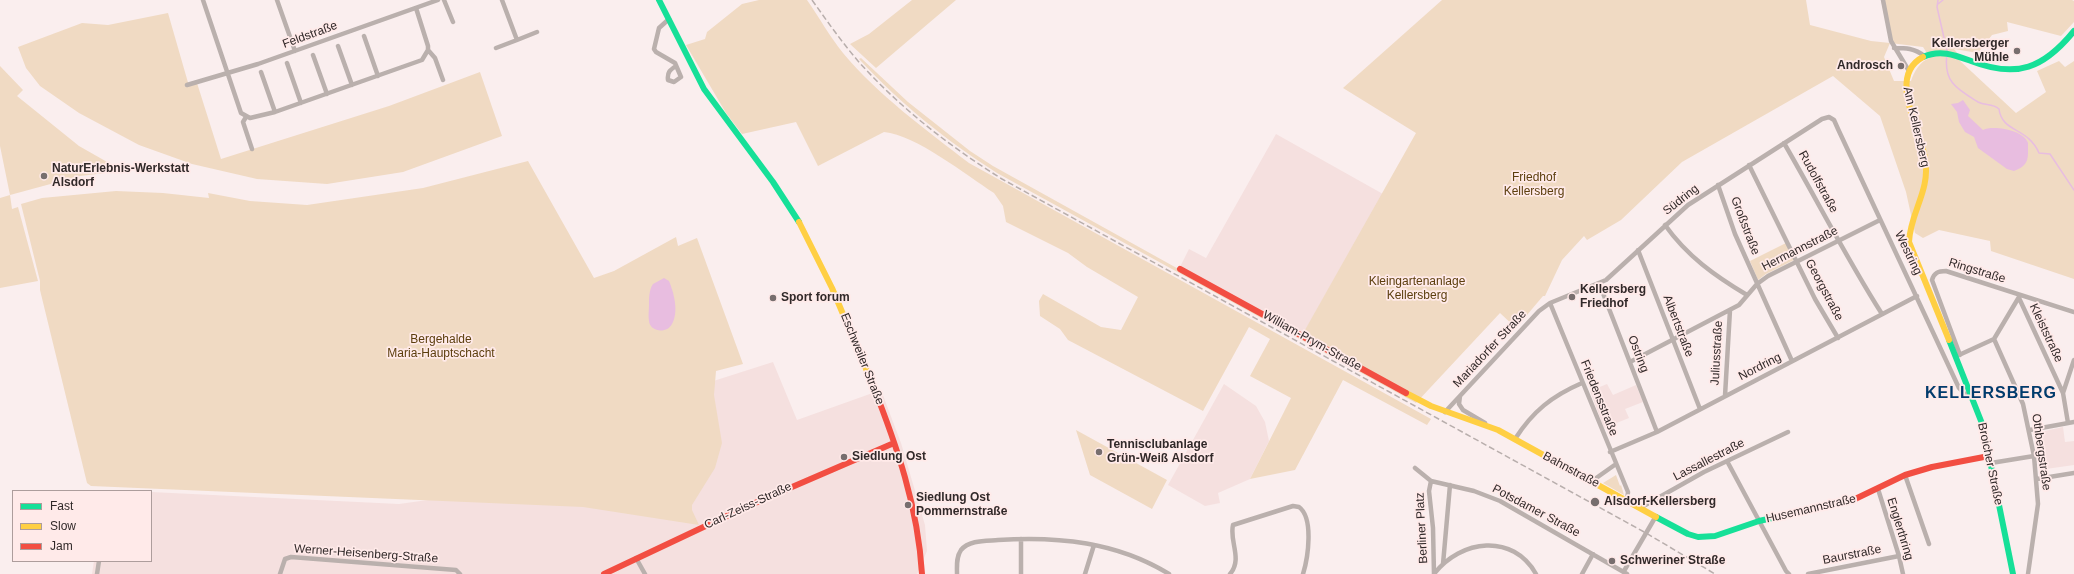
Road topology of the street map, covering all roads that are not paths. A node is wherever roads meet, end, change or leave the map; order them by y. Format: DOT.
graph roads {
  1 [pos="203,0"];
  2 [pos="277,0"];
  3 [pos="438,0"];
  4 [pos="444,0"];
  5 [pos="502,0"];
  6 [pos="659,0"];
  7 [pos="1883,0"];
  8 [pos="416,8"];
  9 [pos="669,19"];
  10 [pos="452,22"];
  11 [pos="2074,31"];
  12 [pos="537,32"];
  13 [pos="364,36"];
  14 [pos="517,40"];
  15 [pos="338,46"];
  16 [pos="496,48"];
  17 [pos="1894,48"];
  18 [pos="428,50"];
  19 [pos="295,51"];
  20 [pos="313,55"];
  21 [pos="1924,56"];
  22 [pos="287,63"];
  23 [pos="676,66"];
  24 [pos="1908,71"];
  25 [pos="261,72"];
  26 [pos="228,73"];
  27 [pos="378,76"];
  28 [pos="443,80"];
  29 [pos="188,85"];
  30 [pos="352,85"];
  31 [pos="327,94"];
  32 [pos="301,102"];
  33 [pos="275,112"];
  34 [pos="246,117"];
  35 [pos="1829,117"];
  36 [pos="1784,143"];
  37 [pos="252,149"];
  38 [pos="1749,165"];
  39 [pos="1718,185"];
  40 [pos="1880,220"];
  41 [pos="1665,225"];
  42 [pos="1839,240"];
  43 [pos="1638,250"];
  44 [pos="1797,261"];
  45 [pos="1180,269"];
  46 [pos="1599,283"];
  47 [pos="1757,284"];
  48 [pos="1747,295"];
  49 [pos="1917,296"];
  50 [pos="2019,297"];
  51 [pos="1550,303"];
  52 [pos="1730,310"];
  53 [pos="2074,312"];
  54 [pos="1882,314"];
  55 [pos="1838,338"];
  56 [pos="1672,340"];
  57 [pos="1994,340"];
  58 [pos="1958,356"];
  59 [pos="2074,360"];
  60 [pos="1792,361"];
  61 [pos="1630,362"];
  62 [pos="1582,383"];
  63 [pos="2062,393"];
  64 [pos="1972,395"];
  65 [pos="1460,396"];
  66 [pos="1725,396"];
  67 [pos="1700,409"];
  68 [pos="1445,412"];
  69 [pos="2074,422"];
  70 [pos="2068,423"];
  71 [pos="1486,424"];
  72 [pos="2030,430"];
  73 [pos="1657,432"];
  74 [pos="1788,432"];
  75 [pos="1515,439"];
  76 [pos="894,443"];
  77 [pos="1610,452"];
  78 [pos="2034,456"];
  79 [pos="1990,459"];
  80 [pos="1727,461"];
  81 [pos="1616,464"];
  82 [pos="1414,468"];
  83 [pos="2074,473"];
  84 [pos="1905,475"];
  85 [pos="2037,479"];
  86 [pos="1431,481"];
  87 [pos="1592,481"];
  88 [pos="1450,485"];
  89 [pos="1878,489"];
  90 [pos="1627,501"];
  91 [pos="1640,508"];
  92 [pos="1656,516"];
  93 [pos="1759,521"];
  94 [pos="1021,539"];
  95 [pos="1929,544"];
  96 [pos="1094,545"];
  97 [pos="1593,554"];
  98 [pos="1899,556"];
  99 [pos="636,558"];
  100 [pos="99,562"];
  101 [pos="1443,564"];
  102 [pos="1233,573"];
  103 [pos="1626,573"];
  104 [pos="96,574"];
  105 [pos="280,574"];
  106 [pos="460,574"];
  107 [pos="604,574"];
  108 [pos="644,574"];
  109 [pos="922,574"];
  110 [pos="957,574"];
  111 [pos="1021,574"];
  112 [pos="1085,574"];
  113 [pos="1169,574"];
  114 [pos="1303,574"];
  115 [pos="1434,574"];
  116 [pos="1536,574"];
  117 [pos="1582,574"];
  118 [pos="1789,574"];
  119 [pos="1808,574"];
  120 [pos="1903,574"];
  121 [pos="2013,574"];
  122 [pos="2028,574"];
  1 -- 26 [label="street"];
  2 -- 19 [label="street"];
  3 -- 8 [label="street, Feldstraße"];
  4 -- 10 [label="street"];
  5 -- 14 [label="street"];
  6 -- 9 [label="street, Eschweiler Straße"];
  7 -- 17 [label="street"];
  8 -- 18 [label="street"];
  8 -- 19 [label="street, Feldstraße"];
  9 -- 23 [label="street"];
  9 -- 76 [label="street, Eschweiler Straße"];
  11 -- 21 [label="street, Am Kellersberg"];
  12 -- 14 [label="street"];
  13 -- 27 [label="street"];
  14 -- 16 [label="street"];
  15 -- 30 [label="street"];
  17 -- 21 [label="street"];
  17 -- 24 [label="street"];
  18 -- 27 [label="street"];
  18 -- 28 [label="street"];
  19 -- 26 [label="street, Feldstraße"];
  20 -- 31 [label="street"];
  21 -- 24 [label="street, Am Kellersberg"];
  22 -- 32 [label="street"];
  24 -- 58 [label="street, Am Kellersberg"];
  25 -- 33 [label="street"];
  26 -- 29 [label="street, Feldstraße"];
  26 -- 34 [label="street"];
  27 -- 30 [label="street"];
  30 -- 31 [label="street"];
  31 -- 32 [label="street"];
  32 -- 33 [label="street"];
  33 -- 34 [label="street"];
  34 -- 37 [label="street"];
  35 -- 36 [label="street, Südring"];
  35 -- 40 [label="street, Westring"];
  36 -- 38 [label="street, Südring"];
  36 -- 42 [label="street, Rudolfstraße"];
  38 -- 39 [label="street, Südring"];
  38 -- 44 [label="street, Georgstraße"];
  39 -- 41 [label="street, Südring"];
  39 -- 47 [label="street, Großstraße"];
  40 -- 42 [label="street, Hermannstraße"];
  40 -- 49 [label="street, Westring"];
  41 -- 43 [label="street, Südring"];
  41 -- 48 [label="street"];
  42 -- 44 [label="street, Hermannstraße"];
  42 -- 54 [label="street, Rudolfstraße"];
  43 -- 46 [label="street, Südring"];
  43 -- 56 [label="street, Albertstraße"];
  44 -- 47 [label="street, Hermannstraße"];
  44 -- 55 [label="street, Georgstraße"];
  45 -- 68 [label="street, William-Prym-Straße"];
  46 -- 51 [label="street, Südring"];
  46 -- 61 [label="street, Ostring"];
  47 -- 48 [label="street, Hermannstraße"];
  47 -- 60 [label="street, Großstraße"];
  48 -- 52 [label="street, Hermannstraße"];
  49 -- 54 [label="street, Nordring"];
  49 -- 64 [label="street, Westring"];
  50 -- 53 [label="street, Ringstraße"];
  50 -- 57 [label="street"];
  50 -- 58 [label="street, Ringstraße"];
  50 -- 63 [label="street, Kleiststraße"];
  51 -- 62 [label="street, Friedensstraße"];
  51 -- 65 [label="street, Mariadorfer Straße"];
  52 -- 56 [label="street, Hermannstraße"];
  52 -- 66 [label="street, Juliusstraße"];
  54 -- 55 [label="street, Nordring"];
  55 -- 60 [label="street, Nordring"];
  56 -- 61 [label="street, Hermannstraße"];
  56 -- 67 [label="street, Albertstraße"];
  57 -- 58 [label="street"];
  57 -- 72 [label="street, Othbergstraße"];
  58 -- 64 [label="street, Broicher Straße"];
  59 -- 63 [label="street"];
  60 -- 66 [label="street, Nordring"];
  61 -- 73 [label="street, Ostring"];
  62 -- 75 [label="street"];
  62 -- 77 [label="street, Friedensstraße"];
  63 -- 70 [label="street, Kleiststraße"];
  64 -- 79 [label="street, Broicher Straße"];
  65 -- 68 [label="street, Mariadorfer Straße"];
  65 -- 71 [label="street, Bahnstraße"];
  66 -- 67 [label="street, Nordring"];
  67 -- 73 [label="street, Nordring"];
  68 -- 71 [label="street, Bahnstraße"];
  69 -- 70 [label="street"];
  70 -- 72 [label="street"];
  71 -- 75 [label="street, Bahnstraße"];
  72 -- 78 [label="street, Othbergstraße"];
  73 -- 77 [label="street, Nordring"];
  74 -- 80 [label="street, Lassallestraße"];
  75 -- 87 [label="street, Bahnstraße"];
  76 -- 99 [label="street, Carl-Zeiss-Straße"];
  76 -- 109 [label="street, Eschweiler Straße"];
  77 -- 81 [label="street, Friedensstraße"];
  78 -- 79 [label="street"];
  78 -- 85 [label="street, Othbergstraße"];
  79 -- 84 [label="street, Husemannstraße"];
  79 -- 121 [label="street, Broicher Straße"];
  80 -- 91 [label="street, Lassallestraße"];
  80 -- 93 [label="street"];
  81 -- 87 [label="street"];
  81 -- 90 [label="street, Friedensstraße"];
  82 -- 86 [label="street, Potsdamer Straße"];
  83 -- 85 [label="street"];
  84 -- 89 [label="street, Husemannstraße"];
  84 -- 95 [label="street"];
  85 -- 122 [label="street, Othbergstraße"];
  86 -- 88 [label="street, Potsdamer Straße"];
  86 -- 115 [label="street, Berliner Platz"];
  87 -- 90 [label="street, Bahnstraße"];
  88 -- 97 [label="street, Potsdamer Straße"];
  88 -- 101 [label="street, Berliner Platz"];
  89 -- 93 [label="street, Husemannstraße"];
  89 -- 98 [label="street, Englerthring"];
  90 -- 91 [label="street, Bahnstraße"];
  91 -- 92 [label="street, Bahnstraße"];
  92 -- 93 [label="street, Husemannstraße"];
  92 -- 103 [label="street"];
  93 -- 118 [label="street"];
  94 -- 96 [label="street"];
  94 -- 110 [label="street"];
  94 -- 111 [label="street"];
  96 -- 112 [label="street"];
  96 -- 113 [label="street"];
  97 -- 103 [label="street, Potsdamer Straße"];
  97 -- 117 [label="street"];
  98 -- 119 [label="street, Baurstraße"];
  98 -- 120 [label="street, Englerthring"];
  99 -- 107 [label="street, Carl-Zeiss-Straße"];
  99 -- 108 [label="street"];
  100 -- 104 [label="street"];
  101 -- 115 [label="street"];
  101 -- 116 [label="street"];
  102 -- 114 [label="street"];
  105 -- 106 [label="street, Werner-Heisenberg-Straße"];
}
